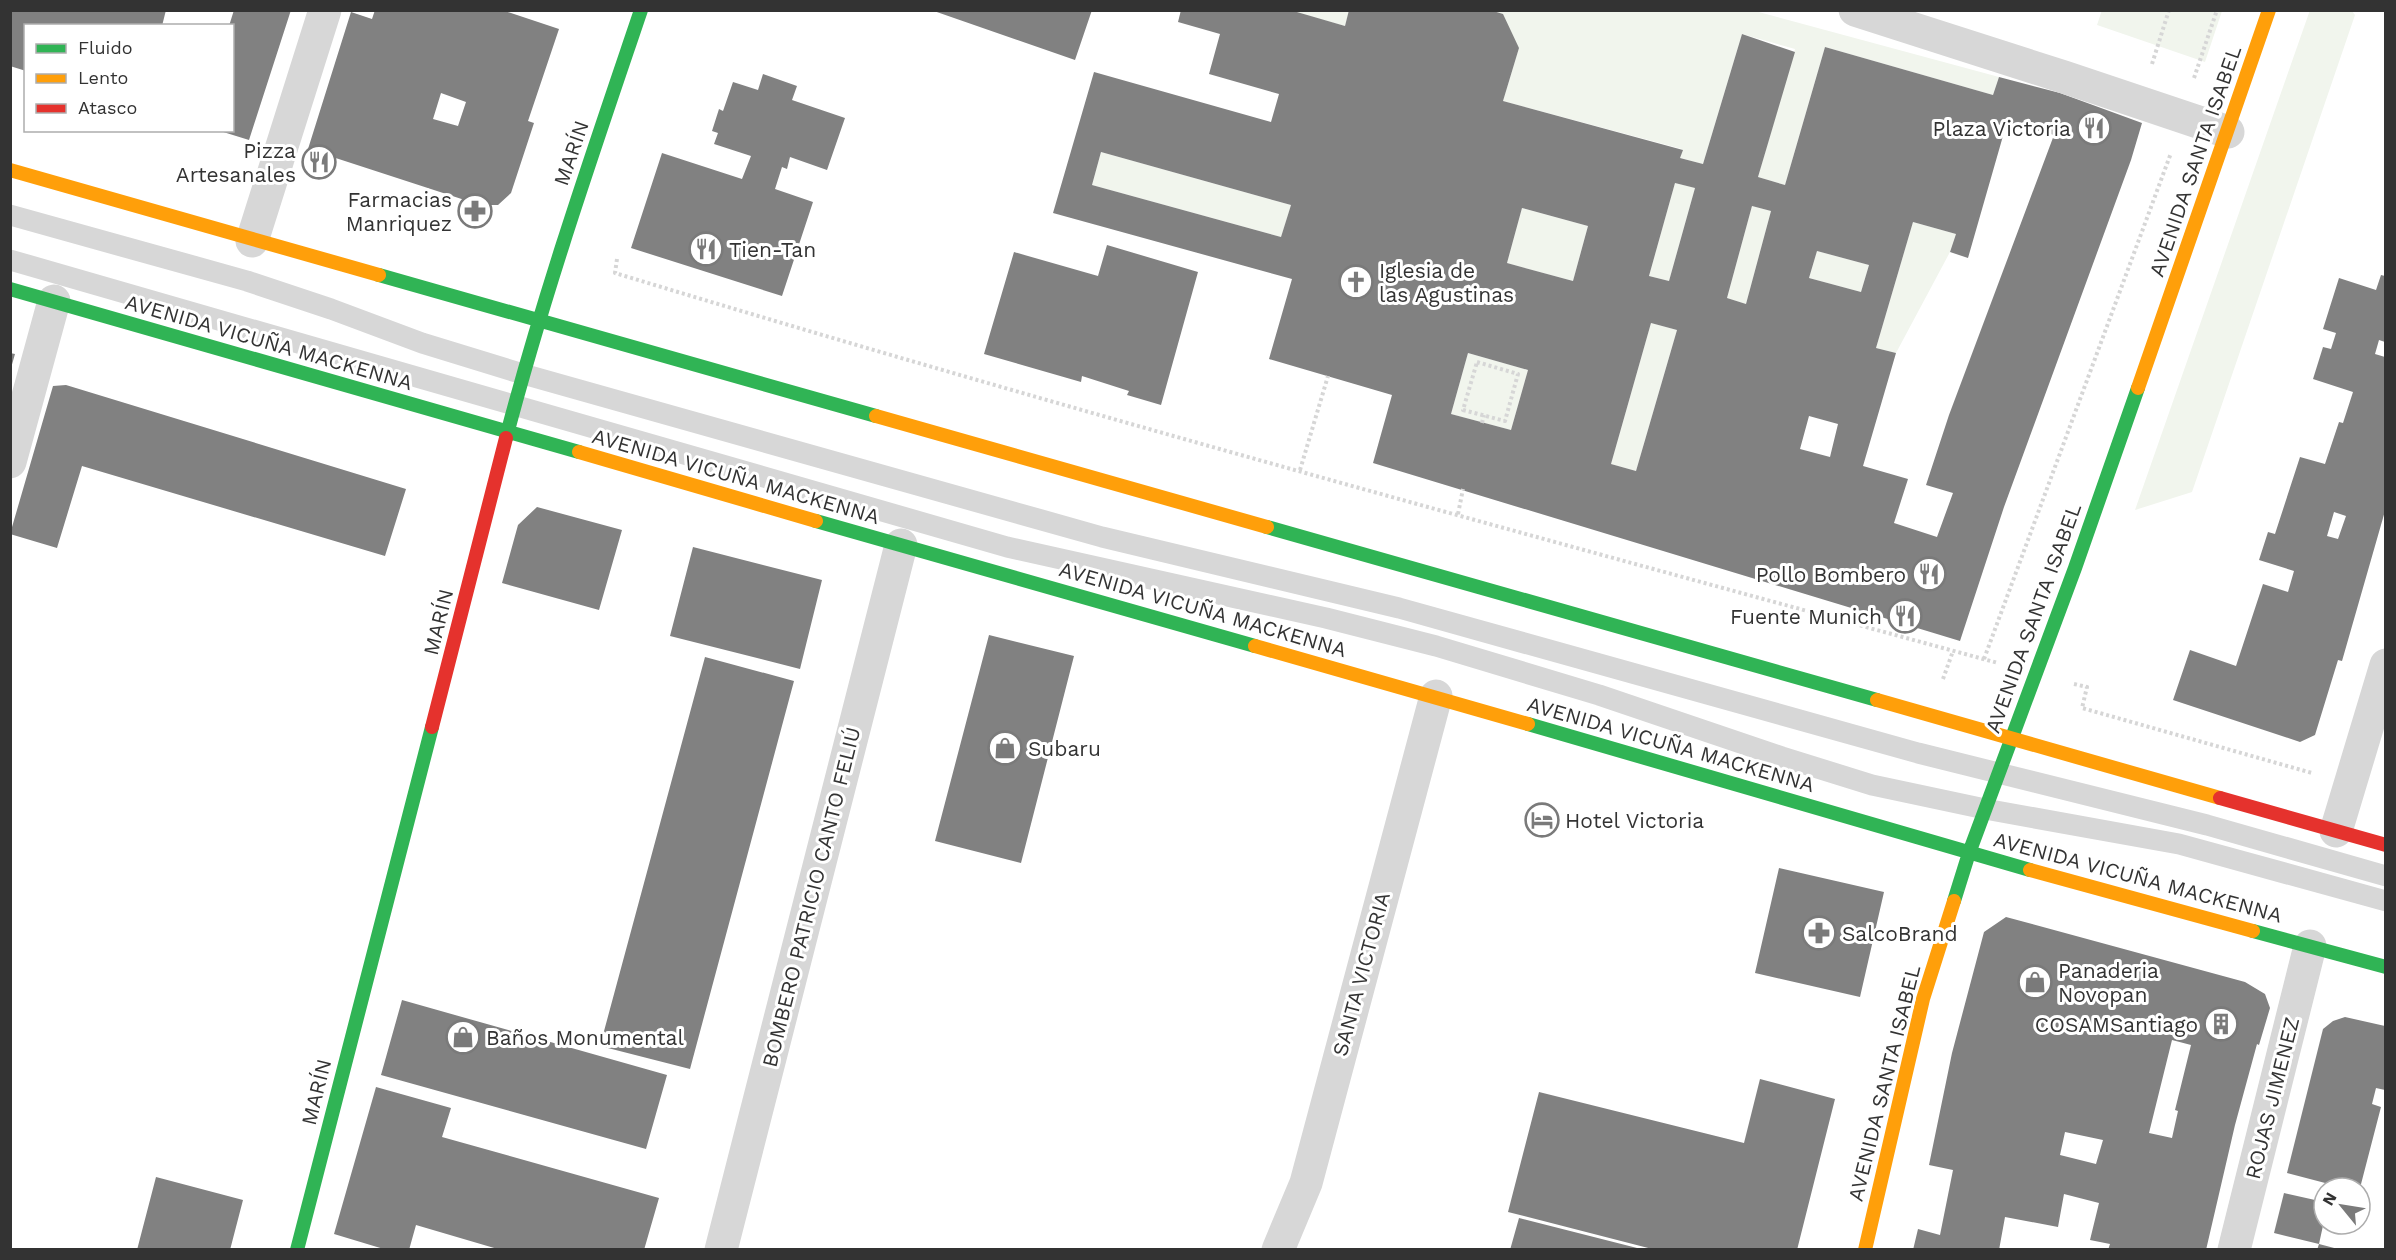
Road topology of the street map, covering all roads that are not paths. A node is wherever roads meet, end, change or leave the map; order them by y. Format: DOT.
graph roads {
  1 [pos="325,10"];
  2 [pos="640,10"];
  3 [pos="1855,10"];
  4 [pos="2269,10"];
  5 [pos="2228,132"];
  6 [pos="10,171"];
  7 [pos="10,215"];
  8 [pos="252,241"];
  9 [pos="10,260"];
  10 [pos="10,289"];
  11 [pos="54,301"];
  12 [pos="538,320"];
  13 [pos="523,374"];
  14 [pos="515,404"];
  15 [pos="508,432"];
  16 [pos="10,462"];
  17 [pos="901,545"];
  18 [pos="2385,665"];
  19 [pos="1436,696"];
  20 [pos="2011,738"];
  21 [pos="1998,773"];
  22 [pos="1984,809"];
  23 [pos="2336,831"];
  24 [pos="2385,845"];
  25 [pos="1969,853"];
  26 [pos="2385,876"];
  27 [pos="2385,901"];
  28 [pos="2310,946"];
  29 [pos="2385,967"];
  30 [pos="297,1250"];
  31 [pos="721,1250"];
  32 [pos="1278,1250"];
  33 [pos="1865,1250"];
  34 [pos="2234,1250"];
  1 -- 8 [label="street"];
  2 -- 12 [label="main road, MARÍN"];
  3 -- 5 [label="street"];
  4 -- 5 [label="main road, AVENIDA SANTA ISABEL"];
  5 -- 20 [label="main road, AVENIDA SANTA ISABEL"];
  6 -- 8 [label="main road"];
  7 -- 13 [label="lane"];
  8 -- 12 [label="main road"];
  9 -- 14 [label="lane"];
  10 -- 11 [label="main road, AVENIDA VICUÑA MACKENNA"];
  11 -- 15 [label="main road, AVENIDA VICUÑA MACKENNA"];
  11 -- 16 [label="street"];
  12 -- 13 [label="main road, MARÍN"];
  12 -- 20 [label="main road"];
  13 -- 14 [label="main road, MARÍN"];
  13 -- 21 [label="lane"];
  14 -- 15 [label="main road, MARÍN"];
  14 -- 22 [label="lane"];
  15 -- 17 [label="main road, AVENIDA VICUÑA MACKENNA"];
  15 -- 30 [label="main road, MARÍN"];
  17 -- 19 [label="main road, AVENIDA VICUÑA MACKENNA"];
  17 -- 31 [label="street, BOMBERO PATRICIO CANTO FELIÚ"];
  18 -- 23 [label="street"];
  19 -- 25 [label="main road, AVENIDA VICUÑA MACKENNA"];
  19 -- 32 [label="street, SANTA VICTORIA"];
  20 -- 21 [label="main road, AVENIDA SANTA ISABEL"];
  20 -- 23 [label="main road"];
  21 -- 22 [label="main road, AVENIDA SANTA ISABEL"];
  21 -- 26 [label="lane"];
  22 -- 25 [label="main road, AVENIDA SANTA ISABEL"];
  22 -- 27 [label="lane"];
  23 -- 24 [label="main road"];
  25 -- 28 [label="main road, AVENIDA VICUÑA MACKENNA"];
  25 -- 33 [label="main road, AVENIDA SANTA ISABEL"];
  28 -- 29 [label="main road, AVENIDA VICUÑA MACKENNA"];
  28 -- 34 [label="street, ROJAS JIMENEZ"];
}
